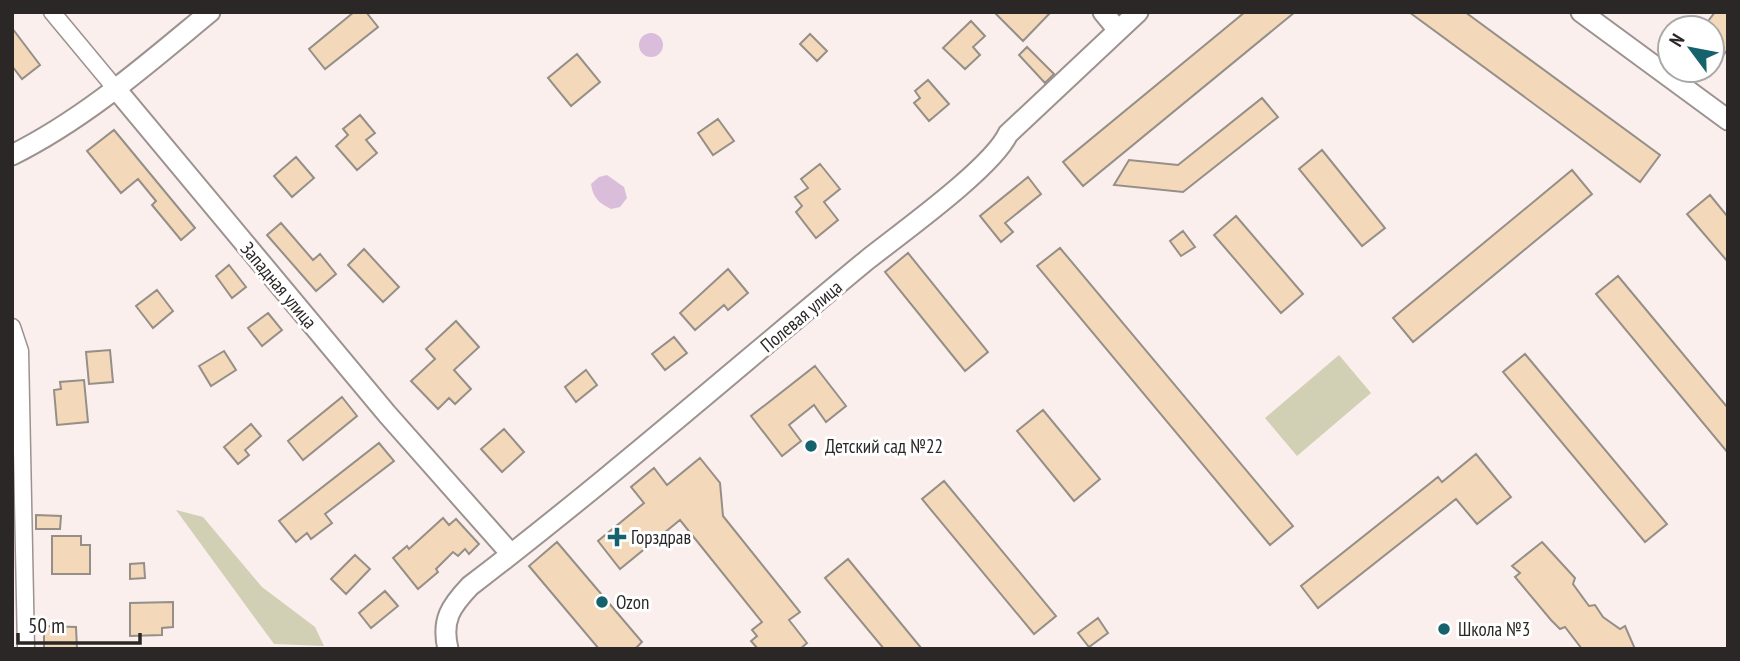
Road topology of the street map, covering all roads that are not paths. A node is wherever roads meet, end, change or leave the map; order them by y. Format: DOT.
graph roads {
  1 [pos="52,12"];
  2 [pos="210,12"];
  3 [pos="1103,12"];
  4 [pos="1138,12"];
  5 [pos="1581,12"];
  6 [pos="1117,29"];
  7 [pos="116,89"];
  8 [pos="1728,120"];
  9 [pos="12,155"];
  10 [pos="12,327"];
  11 [pos="511,554"];
  12 [pos="26,649"];
  13 [pos="448,649"];
  1 -- 7 [label="street, Западная улица"];
  2 -- 7 [label="street"];
  3 -- 6 [label="street"];
  4 -- 6 [label="street, Полевая улица"];
  5 -- 8 [label="street"];
  6 -- 11 [label="street, Полевая улица"];
  7 -- 9 [label="street"];
  7 -- 11 [label="street, Западная улица"];
  10 -- 12 [label="street"];
  11 -- 13 [label="street, Полевая улица"];
}
